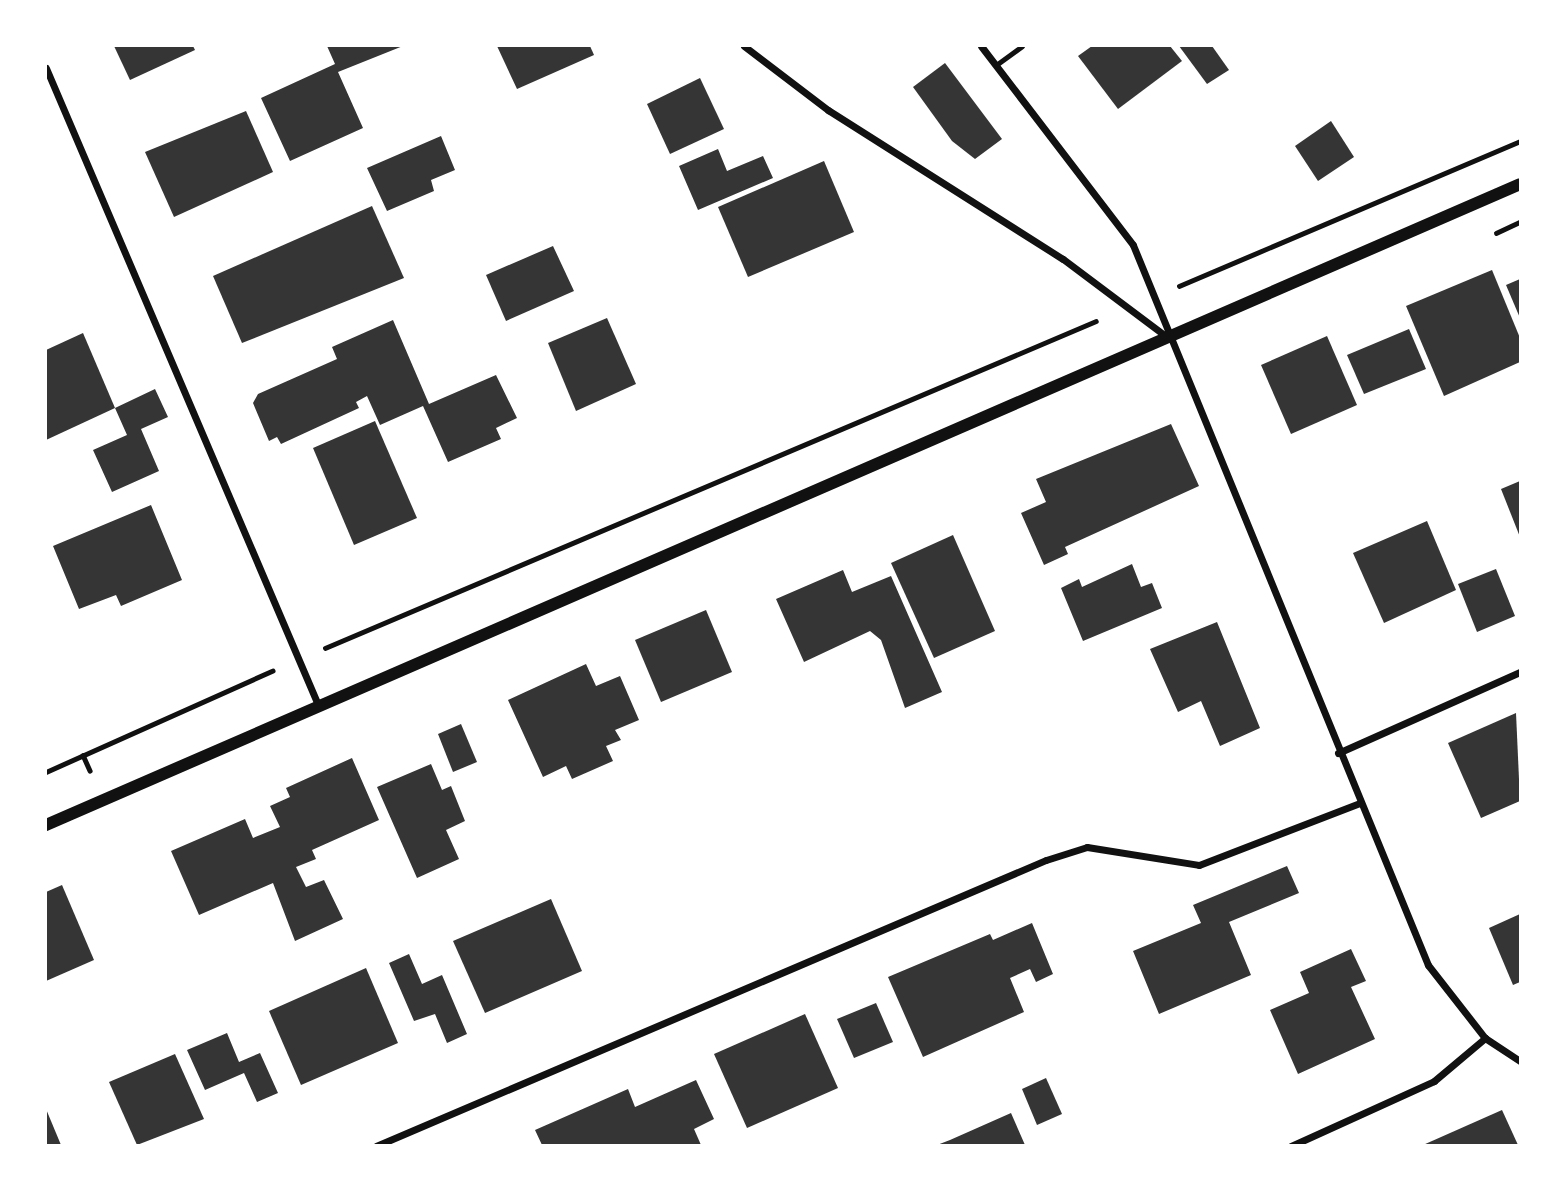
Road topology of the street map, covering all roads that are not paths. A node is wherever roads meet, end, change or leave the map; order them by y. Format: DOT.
graph roads {
  1 [pos="744,46"];
  2 [pos="981,46"];
  3 [pos="1022,46"];
  4 [pos="996,65"];
  5 [pos="46,68"];
  6 [pos="1521,184"];
  7 [pos="1167,337"];
  8 [pos="1521,672"];
  9 [pos="320,708"];
  10 [pos="1338,752"];
  11 [pos="1360,803"];
  12 [pos="46,825"];
  13 [pos="1485,1038"];
  14 [pos="1521,1062"];
  15 [pos="376,1146"];
  16 [pos="1291,1146"];
  1 -- 7 [label="street"];
  2 -- 4 [label="street"];
  3 -- 4 [label="lane"];
  4 -- 7 [label="street"];
  5 -- 9 [label="street"];
  6 -- 7 [label="street"];
  7 -- 9 [label="street"];
  7 -- 10 [label="street"];
  8 -- 10 [label="street"];
  9 -- 12 [label="street"];
  10 -- 11 [label="street"];
  11 -- 13 [label="street"];
  11 -- 15 [label="street"];
  13 -- 14 [label="street"];
  13 -- 16 [label="street"];
}
